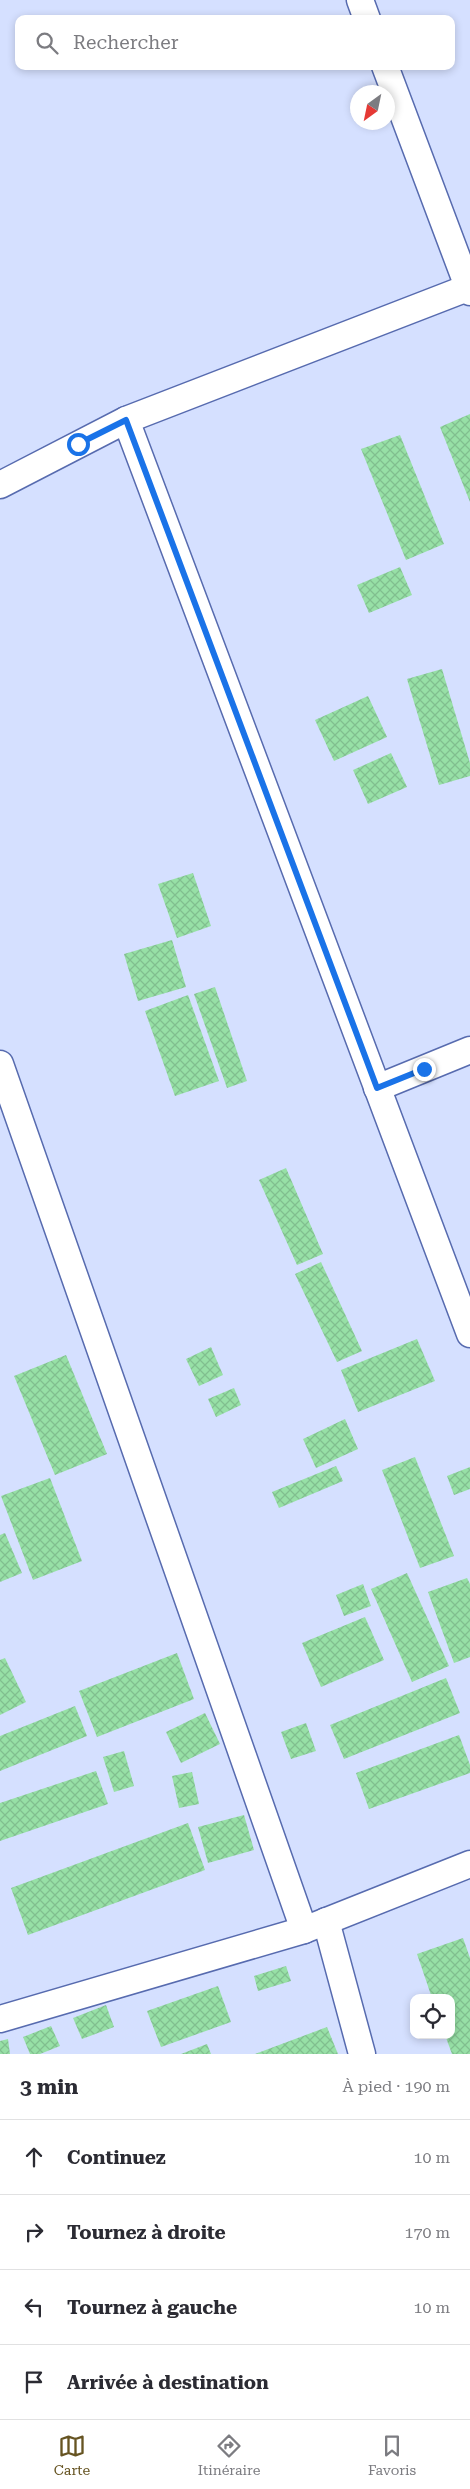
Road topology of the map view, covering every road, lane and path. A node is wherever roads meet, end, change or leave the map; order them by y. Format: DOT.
graph roads {
  1 [pos="360,0"];
  2 [pos="366,15"];
  3 [pos="387,70"];
  4 [pos="470,289"];
  5 [pos="126,420"];
  6 [pos="0,485"];
  7 [pos="470,1050"];
  8 [pos="0,1064"];
  9 [pos="377,1088"];
  10 [pos="470,1334"];
  11 [pos="470,1864"];
  12 [pos="315,1925"];
  13 [pos="0,2019"];
  14 [pos="362,2054"];
  1 -- 2 [label="street"];
  3 -- 4 [label="street"];
  4 -- 5 [label="street"];
  5 -- 6 [label="street"];
  5 -- 9 [label="street"];
  7 -- 9 [label="street"];
  8 -- 12 [label="street"];
  9 -- 10 [label="street"];
  11 -- 12 [label="street"];
  12 -- 13 [label="street"];
  12 -- 14 [label="street"];
}
